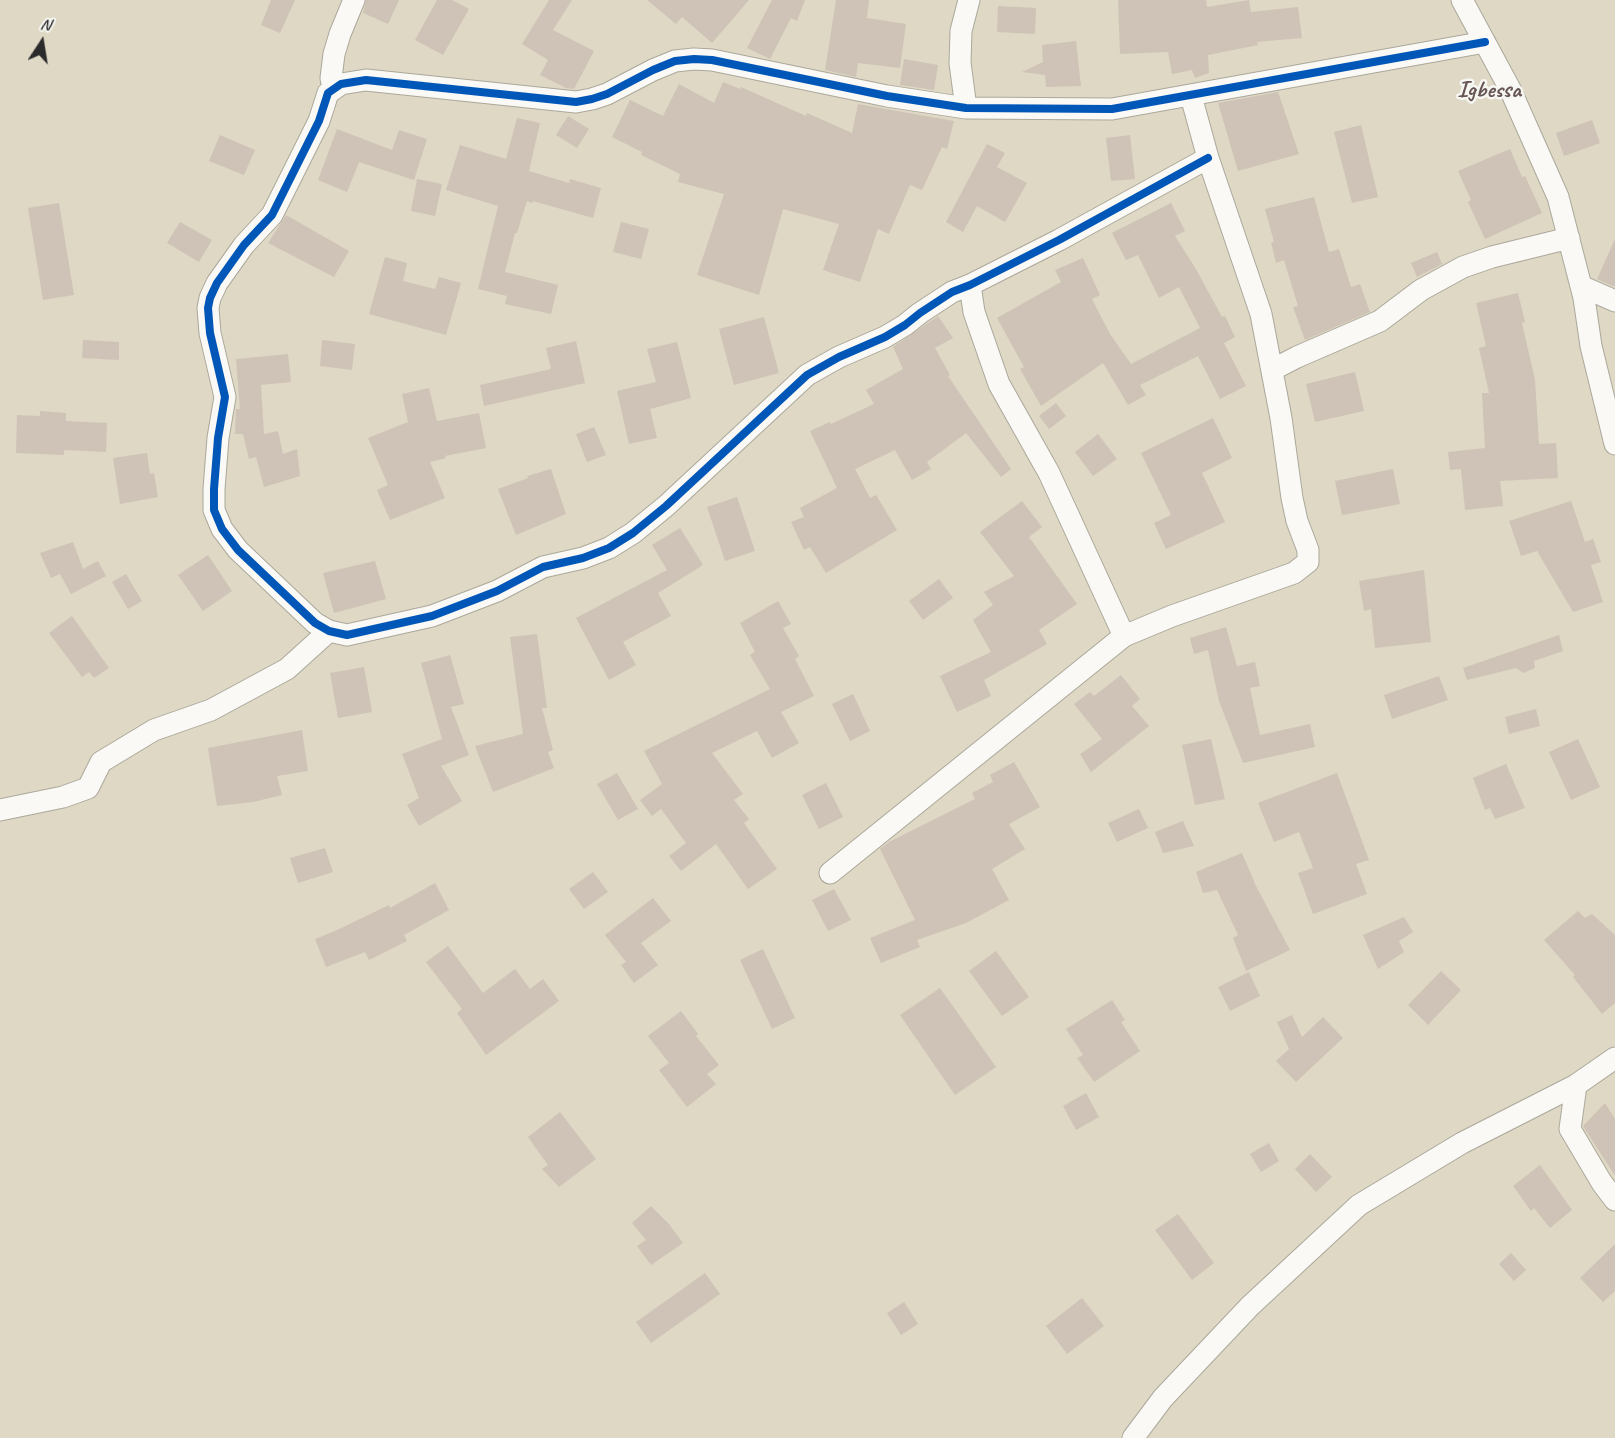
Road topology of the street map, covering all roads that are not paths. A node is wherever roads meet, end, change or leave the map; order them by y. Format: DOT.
graph roads {
  1 [pos="354,0"];
  2 [pos="969,0"];
  3 [pos="1462,0"];
  4 [pos="1485,42"];
  5 [pos="333,88"];
  6 [pos="1191,96"];
  7 [pos="966,108"];
  8 [pos="1208,158"];
  9 [pos="1569,238"];
  10 [pos="970,285"];
  11 [pos="1581,286"];
  12 [pos="1615,301"];
  13 [pos="1272,370"];
  14 [pos="1615,444"];
  15 [pos="329,631"];
  16 [pos="1124,636"];
  17 [pos="0,810"];
  18 [pos="830,873"];
  19 [pos="1615,1058"];
  20 [pos="1576,1085"];
  21 [pos="1615,1200"];
  22 [pos="1133,1438"];
  1 -- 5 [label="street"];
  2 -- 7 [label="street"];
  3 -- 4 [label="street"];
  4 -- 6 [label="street"];
  4 -- 9 [label="street"];
  5 -- 7 [label="street"];
  5 -- 15 [label="street"];
  6 -- 7 [label="street"];
  6 -- 8 [label="street"];
  8 -- 10 [label="street"];
  8 -- 13 [label="street"];
  9 -- 11 [label="street"];
  9 -- 13 [label="street"];
  10 -- 15 [label="street"];
  10 -- 16 [label="street"];
  11 -- 12 [label="street"];
  11 -- 14 [label="street"];
  13 -- 16 [label="street"];
  15 -- 17 [label="street"];
  16 -- 18 [label="street"];
  19 -- 20 [label="street"];
  20 -- 21 [label="street"];
  20 -- 22 [label="street"];
}
